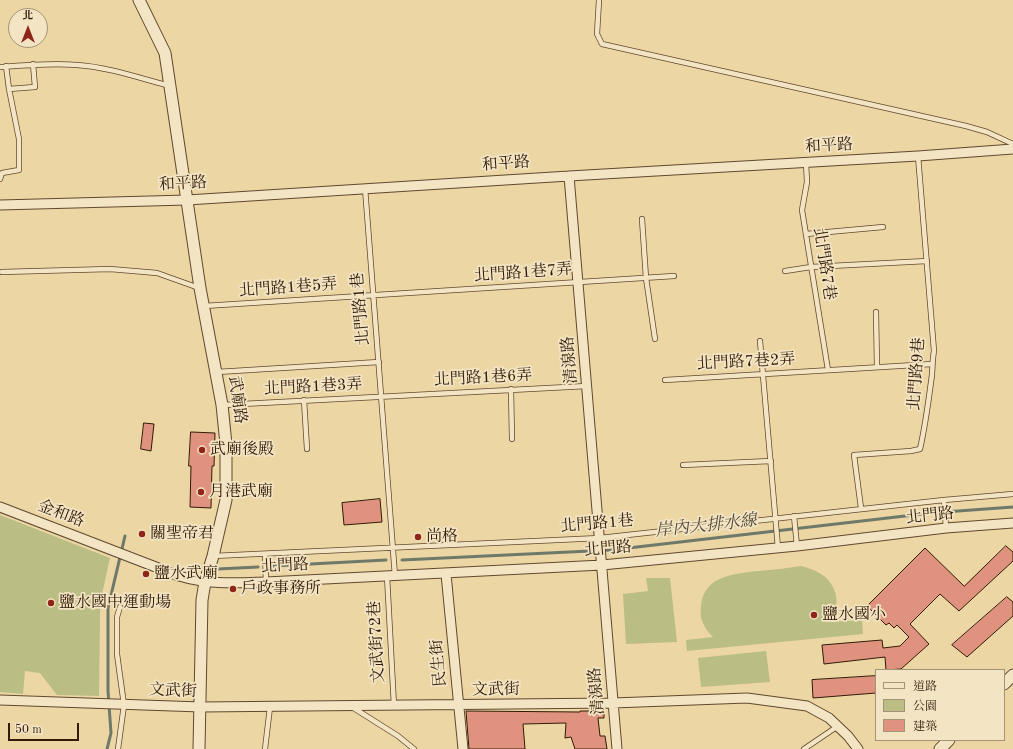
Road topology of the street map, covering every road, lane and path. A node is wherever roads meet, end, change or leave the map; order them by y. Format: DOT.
graph roads {
  1 [pos="139,0"];
  2 [pos="599,0"];
  3 [pos="33,64"];
  4 [pos="6,66"];
  5 [pos="0,67"];
  6 [pos="170,86"];
  7 [pos="9,89"];
  8 [pos="1013,144"];
  9 [pos="1013,149"];
  10 [pos="918,156"];
  11 [pos="806,163"];
  12 [pos="569,176"];
  13 [pos="0,179"];
  14 [pos="365,188"];
  15 [pos="187,200"];
  16 [pos="0,205"];
  17 [pos="642,219"];
  18 [pos="884,227"];
  19 [pos="806,234"];
  20 [pos="927,261"];
  21 [pos="811,267"];
  22 [pos="785,271"];
  23 [pos="2,272"];
  24 [pos="674,276"];
  25 [pos="646,278"];
  26 [pos="578,282"];
  27 [pos="200,288"];
  28 [pos="373,296"];
  29 [pos="204,306"];
  30 [pos="876,312"];
  31 [pos="655,339"];
  32 [pos="760,341"];
  33 [pos="378,362"];
  34 [pos="932,364"];
  35 [pos="877,367"];
  36 [pos="828,370"];
  37 [pos="217,372"];
  38 [pos="763,374"];
  39 [pos="665,380"];
  40 [pos="587,386"];
  41 [pos="511,389"];
  42 [pos="381,396"];
  43 [pos="304,400"];
  44 [pos="222,405"];
  45 [pos="512,439"];
  46 [pos="307,449"];
  47 [pos="771,461"];
  48 [pos="683,465"];
  49 [pos="1013,494"];
  50 [pos="944,500"];
  51 [pos="0,507"];
  52 [pos="861,508"];
  53 [pos="794,516"];
  54 [pos="775,518"];
  55 [pos="1013,523"];
  56 [pos="946,528"];
  57 [pos="600,540"];
  58 [pos="797,546"];
  59 [pos="393,548"];
  60 [pos="778,548"];
  61 [pos="264,554"];
  62 [pos="213,556"];
  63 [pos="602,562"];
  64 [pos="446,574"];
  65 [pos="391,576"];
  66 [pos="205,582"];
  67 [pos="266,582"];
  68 [pos="120,607"];
  69 [pos="0,700"];
  70 [pos="613,703"];
  71 [pos="120,705"];
  72 [pos="458,705"];
  73 [pos="350,706"];
  74 [pos="394,706"];
  75 [pos="200,707"];
  76 [pos="270,707"];
  77 [pos="838,726"];
  78 [pos="948,741"];
  79 [pos="118,749"];
  80 [pos="199,749"];
  81 [pos="265,749"];
  82 [pos="414,749"];
  83 [pos="463,749"];
  84 [pos="617,749"];
  85 [pos="804,749"];
  86 [pos="858,749"];
  87 [pos="940,749"];
  1 -- 6 [label="street, 武廟路"];
  2 -- 8 [label="lane"];
  3 -- 4 [label="lane"];
  3 -- 6 [label="lane"];
  3 -- 7 [label="lane"];
  4 -- 5 [label="lane"];
  4 -- 7 [label="lane"];
  6 -- 15 [label="street, 武廟路"];
  7 -- 13 [label="lane"];
  9 -- 10 [label="street, 和平路"];
  10 -- 11 [label="street, 和平路"];
  10 -- 20 [label="lane, 北門路9巷"];
  11 -- 12 [label="street, 和平路"];
  11 -- 19 [label="lane, 北門路7巷"];
  12 -- 14 [label="street, 和平路"];
  12 -- 26 [label="street, 清湶路"];
  14 -- 15 [label="street, 和平路"];
  14 -- 28 [label="lane, 北門路1巷"];
  15 -- 16 [label="street, 和平路"];
  15 -- 27 [label="street, 武廟路"];
  17 -- 25 [label="lane"];
  18 -- 19 [label="lane"];
  19 -- 21 [label="lane, 北門路7巷"];
  20 -- 21 [label="lane"];
  20 -- 34 [label="lane, 北門路9巷"];
  21 -- 22 [label="lane"];
  21 -- 36 [label="lane, 北門路7巷"];
  23 -- 27 [label="lane"];
  24 -- 25 [label="lane, 北門路1巷7弄"];
  25 -- 26 [label="lane, 北門路1巷7弄"];
  25 -- 31 [label="lane"];
  26 -- 28 [label="lane, 北門路1巷7弄"];
  26 -- 40 [label="street, 清湶路"];
  27 -- 29 [label="street, 武廟路"];
  28 -- 29 [label="lane, 北門路1巷5弄"];
  28 -- 33 [label="lane, 北門路1巷"];
  29 -- 37 [label="street, 武廟路"];
  30 -- 35 [label="lane"];
  32 -- 38 [label="lane"];
  33 -- 37 [label="lane"];
  33 -- 42 [label="lane, 北門路1巷"];
  34 -- 35 [label="lane, 北門路7巷2弄"];
  34 -- 52 [label="lane, 北門路9巷"];
  35 -- 36 [label="lane, 北門路7巷2弄"];
  36 -- 38 [label="lane, 北門路7巷2弄"];
  37 -- 44 [label="street, 武廟路"];
  38 -- 39 [label="lane, 北門路7巷2弄"];
  38 -- 47 [label="lane"];
  40 -- 41 [label="lane, 北門路1巷6弄"];
  40 -- 57 [label="street, 清湶路"];
  41 -- 42 [label="lane, 北門路1巷6弄"];
  41 -- 45 [label="lane"];
  42 -- 43 [label="lane, 北門路1巷3弄"];
  42 -- 59 [label="lane, 北門路1巷"];
  43 -- 44 [label="lane, 北門路1巷3弄"];
  43 -- 46 [label="lane"];
  44 -- 62 [label="street, 武廟路"];
  47 -- 48 [label="lane"];
  47 -- 54 [label="lane"];
  49 -- 50 [label="lane, 北門路1巷"];
  50 -- 52 [label="lane, 北門路1巷"];
  50 -- 56 [label="lane"];
  51 -- 66 [label="street, 金和路"];
  52 -- 53 [label="lane, 北門路1巷"];
  53 -- 54 [label="lane, 北門路1巷"];
  53 -- 58 [label="lane"];
  54 -- 57 [label="lane, 北門路1巷"];
  54 -- 60 [label="lane"];
  55 -- 56 [label="street, 北門路"];
  56 -- 58 [label="street, 北門路"];
  57 -- 59 [label="lane, 北門路1巷"];
  57 -- 63 [label="street, 清湶路"];
  58 -- 60 [label="street, 北門路"];
  59 -- 61 [label="lane, 北門路1巷"];
  59 -- 65 [label="lane, 北門路1巷"];
  60 -- 63 [label="street, 北門路"];
  61 -- 62 [label="lane, 北門路1巷"];
  61 -- 67 [label="lane"];
  62 -- 66 [label="street, 武廟路"];
  63 -- 64 [label="street, 北門路"];
  63 -- 70 [label="street, 清湶路"];
  64 -- 65 [label="street, 北門路"];
  64 -- 72 [label="street, 民生街"];
  65 -- 67 [label="street, 北門路"];
  65 -- 74 [label="lane, 文武街72巷"];
  66 -- 67 [label="street, 北門路"];
  66 -- 75 [label="street, 武廟路"];
  68 -- 71 [label="lane"];
  69 -- 71 [label="street, 文武街"];
  70 -- 72 [label="street, 文武街"];
  70 -- 77 [label="street, 文武街"];
  70 -- 84 [label="street, 清湶路"];
  71 -- 75 [label="street, 文武街"];
  71 -- 79 [label="lane"];
  72 -- 74 [label="street, 文武街"];
  72 -- 83 [label="street, 民生街"];
  73 -- 74 [label="street, 文武街"];
  73 -- 76 [label="street, 文武街"];
  73 -- 82 [label="lane"];
  75 -- 76 [label="street, 文武街"];
  75 -- 80 [label="street, 武廟路"];
  76 -- 81 [label="lane"];
  77 -- 85 [label="lane"];
  77 -- 86 [label="street, 文武街"];
  78 -- 87 [label="street"];
}
